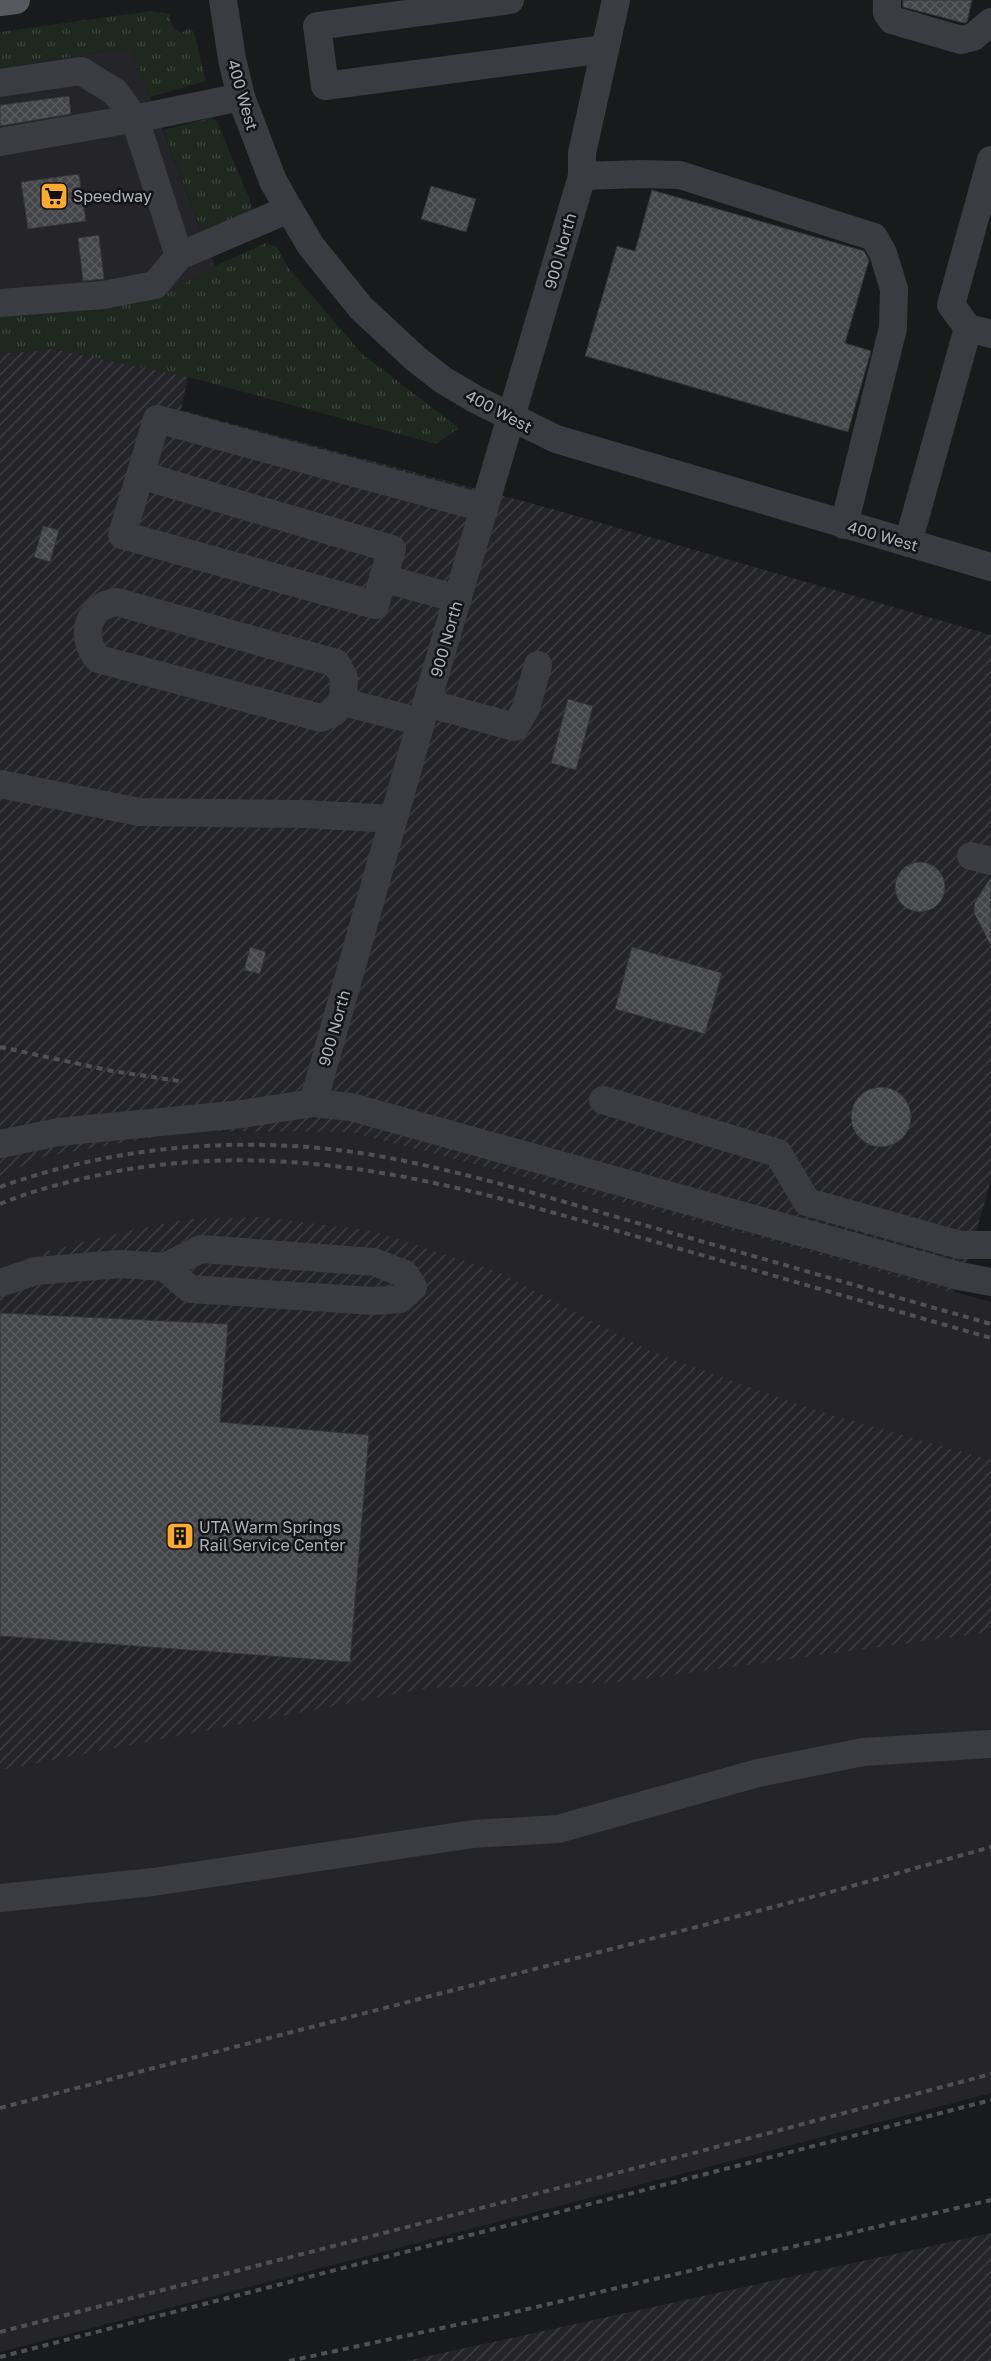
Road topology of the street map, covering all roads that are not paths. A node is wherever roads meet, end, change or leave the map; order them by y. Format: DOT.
graph roads {
  1 [pos="16,0"];
  2 [pos="223,0"];
  3 [pos="510,0"];
  4 [pos="616,0"];
  5 [pos="887,0"];
  6 [pos="0,2"];
  7 [pos="991,22"];
  8 [pos="605,49"];
  9 [pos="0,82"];
  10 [pos="241,97"];
  11 [pos="135,119"];
  12 [pos="0,142"];
  13 [pos="991,160"];
  14 [pos="582,176"];
  15 [pos="289,209"];
  16 [pos="179,256"];
  17 [pos="0,303"];
  18 [pos="979,331"];
  19 [pos="511,418"];
  20 [pos="140,475"];
  21 [pos="484,508"];
  22 [pos="844,525"];
  23 [pos="908,543"];
  24 [pos="991,567"];
  25 [pos="383,578"];
  26 [pos="458,599"];
  27 [pos="538,666"];
  28 [pos="343,702"];
  29 [pos="424,713"];
  30 [pos="0,784"];
  31 [pos="393,819"];
  32 [pos="603,1100"];
  33 [pos="313,1103"];
  34 [pos="0,1144"];
  35 [pos="991,1245"];
  36 [pos="164,1267"];
  37 [pos="991,1282"];
  38 [pos="0,1283"];
  39 [pos="991,1744"];
  40 [pos="0,1898"];
  1 -- 6 [label="main road"];
  2 -- 10 [label="street, 400 West"];
  3 -- 8 [label="street"];
  4 -- 8 [label="street, 900 North"];
  5 -- 7 [label="street"];
  8 -- 14 [label="street, 900 North"];
  9 -- 11 [label="street"];
  10 -- 11 [label="street"];
  10 -- 15 [label="street, 400 West"];
  11 -- 12 [label="street"];
  11 -- 16 [label="street"];
  13 -- 18 [label="street"];
  14 -- 19 [label="street, 900 North"];
  14 -- 22 [label="street"];
  15 -- 16 [label="street"];
  15 -- 19 [label="street, 400 West"];
  16 -- 17 [label="street"];
  18 -- 23 [label="street"];
  19 -- 21 [label="street, 900 North"];
  19 -- 22 [label="street, 400 West"];
  20 -- 21 [label="street"];
  20 -- 25 [label="street"];
  20 -- 25 [label="street"];
  21 -- 26 [label="street, 900 North"];
  22 -- 23 [label="street, 400 West"];
  23 -- 24 [label="street, 400 West"];
  25 -- 26 [label="street"];
  26 -- 29 [label="street, 900 North"];
  27 -- 29 [label="street"];
  28 -- 28 [label="street"];
  28 -- 29 [label="street"];
  29 -- 31 [label="street, 900 North"];
  30 -- 31 [label="street"];
  31 -- 33 [label="street, 900 North"];
  32 -- 35 [label="street"];
  33 -- 34 [label="street"];
  33 -- 37 [label="street"];
  36 -- 36 [label="street"];
  36 -- 38 [label="street"];
  39 -- 40 [label="street"];
}
